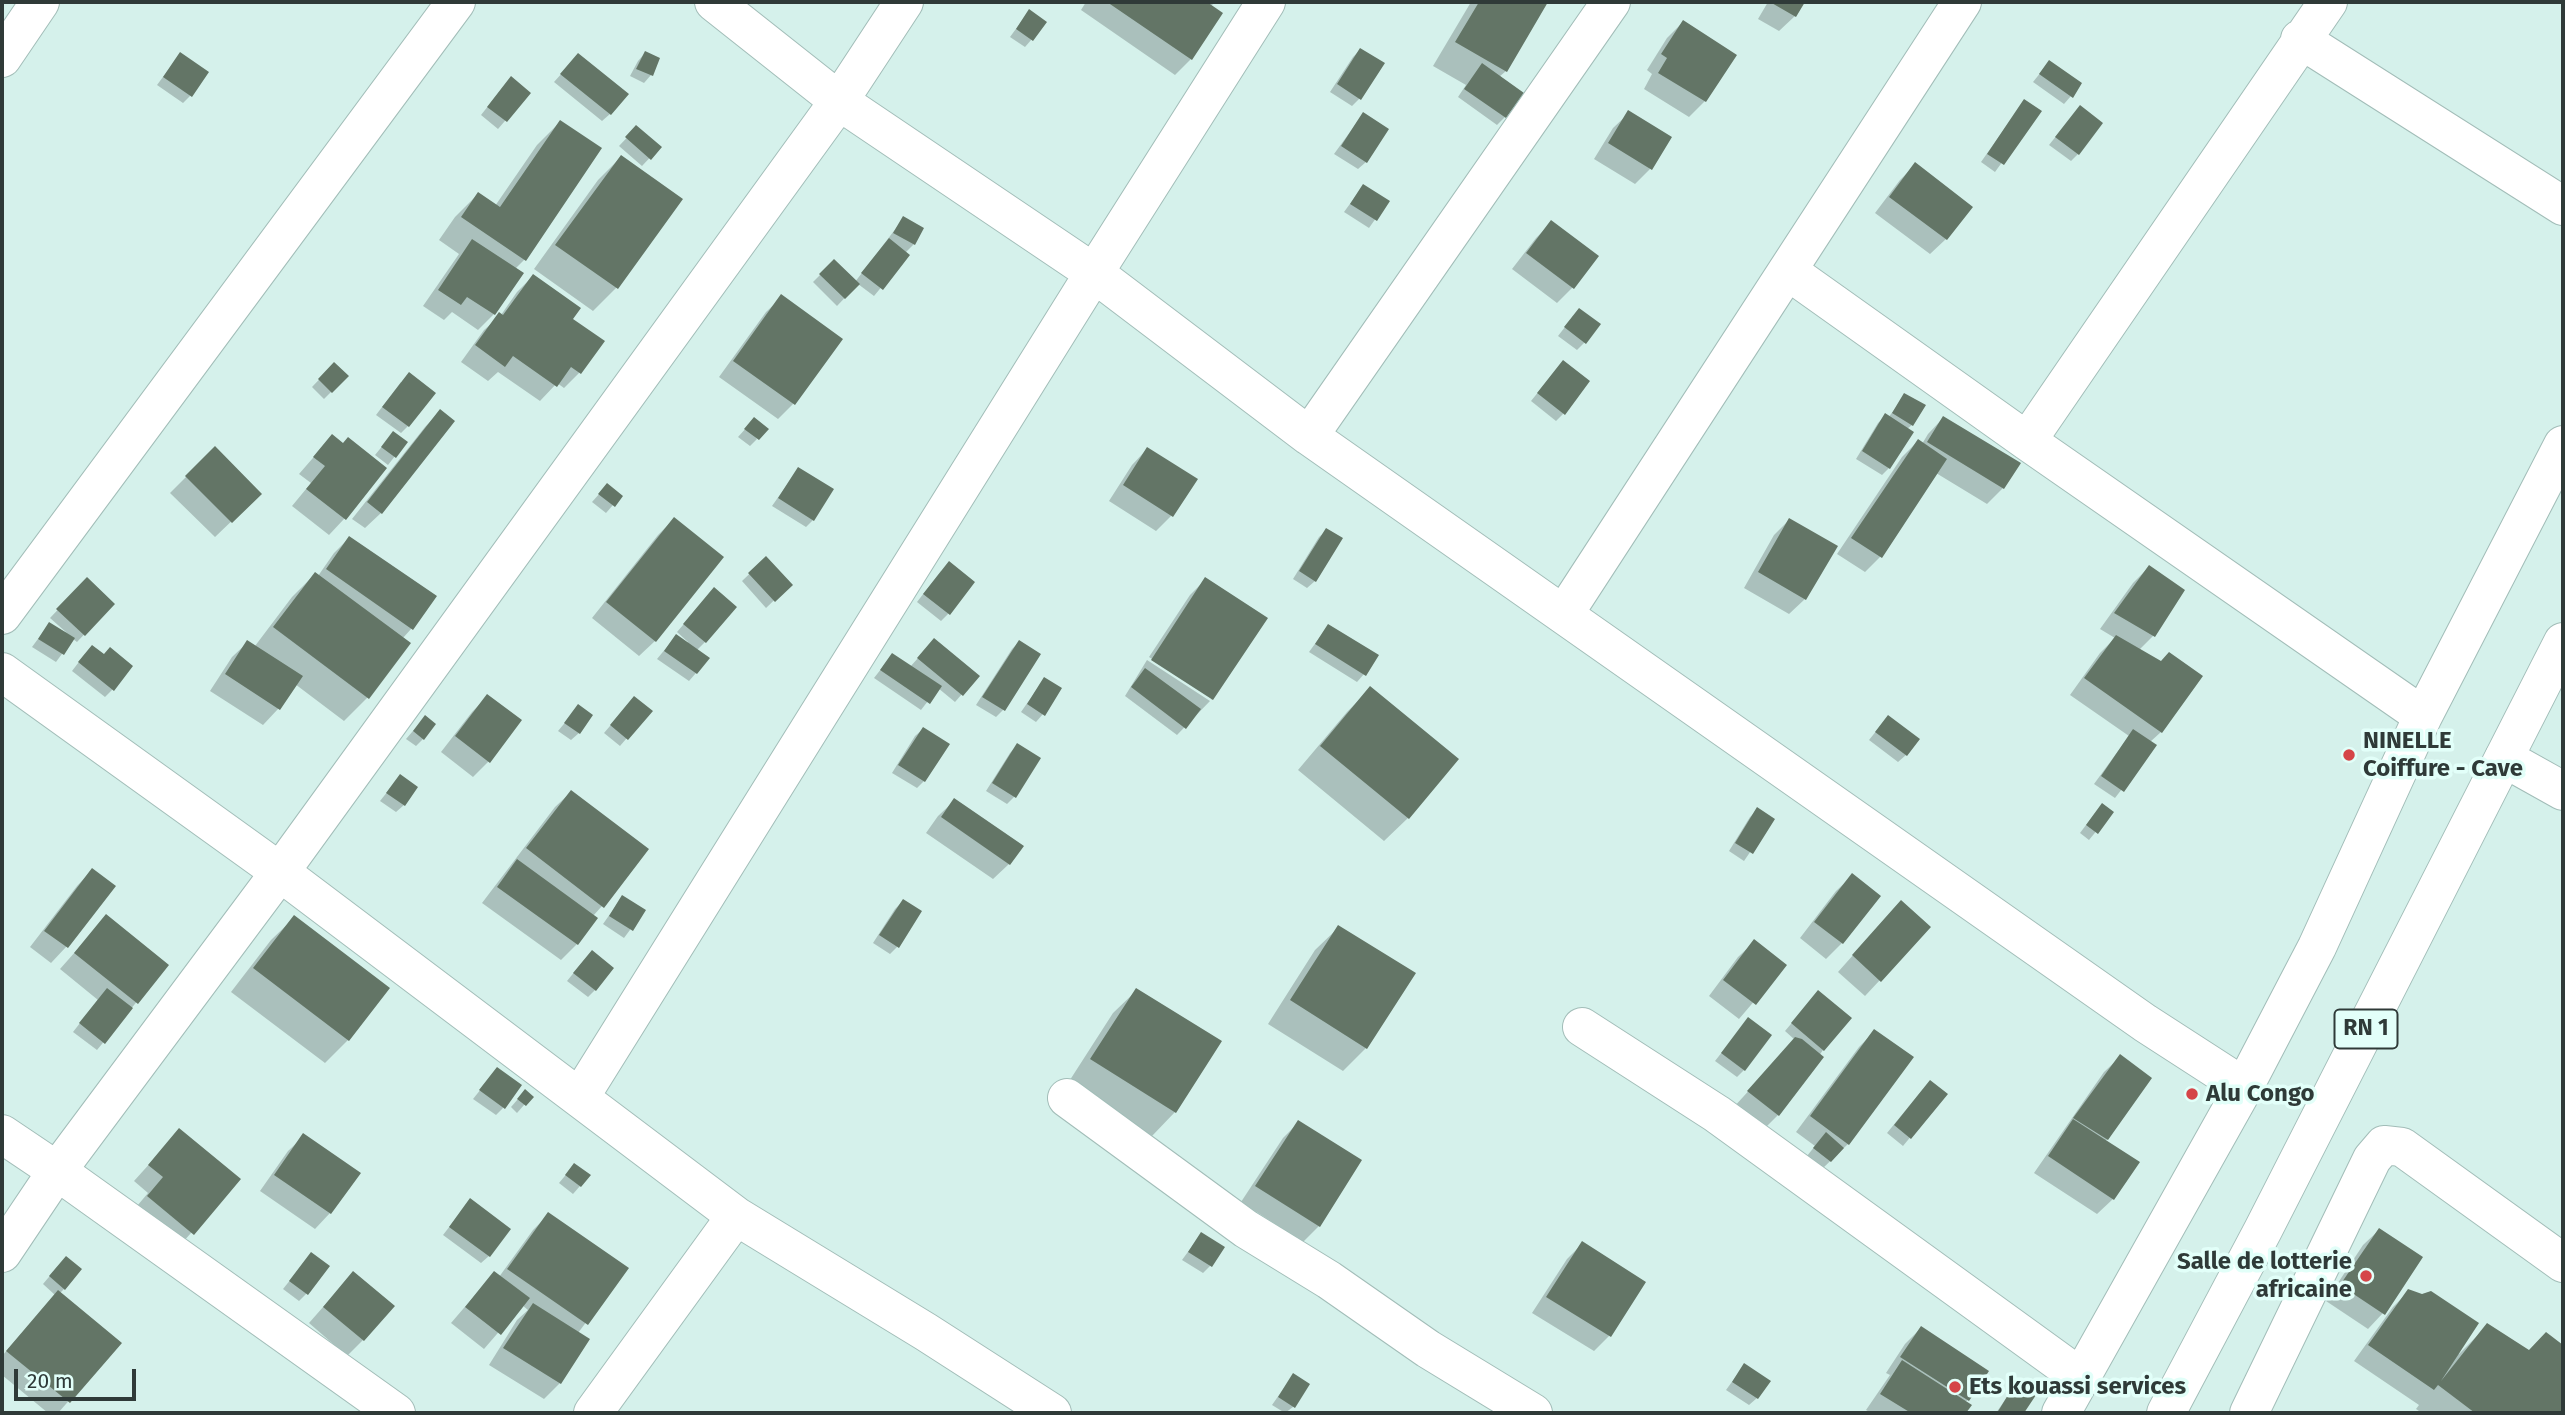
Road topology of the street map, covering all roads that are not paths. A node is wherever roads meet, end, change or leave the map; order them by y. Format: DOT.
graph roads {
  1 [pos="40,2"];
  2 [pos="456,2"];
  3 [pos="714,2"];
  4 [pos="904,2"];
  5 [pos="1266,2"];
  6 [pos="1611,2"];
  7 [pos="1962,2"];
  8 [pos="2328,2"];
  9 [pos="2301,39"];
  10 [pos="2,58"];
  11 [pos="839,101"];
  12 [pos="2563,205"];
  13 [pos="1788,271"];
  14 [pos="1094,273"];
  15 [pos="1309,436"];
  16 [pos="2027,441"];
  17 [pos="2563,444"];
  18 [pos="1564,614"];
  19 [pos="2,615"];
  20 [pos="2563,642"];
  21 [pos="2,672"];
  22 [pos="2423,716"];
  23 [pos="2504,758"];
  24 [pos="2563,791"];
  25 [pos="280,872"];
  26 [pos="1582,1027"];
  27 [pos="2244,1087"];
  28 [pos="580,1097"];
  29 [pos="1067,1098"];
  30 [pos="2,1134"];
  31 [pos="57,1171"];
  32 [pos="736,1216"];
  33 [pos="2,1253"];
  34 [pos="2563,1263"];
  35 [pos="2080,1377"];
  36 [pos="396,1413"];
  37 [pos="593,1413"];
  38 [pos="1052,1413"];
  39 [pos="1533,1413"];
  40 [pos="2061,1413"];
  41 [pos="2166,1413"];
  42 [pos="2249,1413"];
  1 -- 10 [label="main road"];
  2 -- 19 [label="main road"];
  3 -- 11 [label="main road"];
  4 -- 11 [label="main road"];
  5 -- 14 [label="main road"];
  6 -- 15 [label="main road"];
  7 -- 13 [label="main road"];
  8 -- 9 [label="main road"];
  9 -- 12 [label="main road"];
  9 -- 16 [label="main road"];
  11 -- 14 [label="main road"];
  11 -- 25 [label="main road"];
  13 -- 16 [label="main road"];
  13 -- 18 [label="main road"];
  14 -- 15 [label="main road"];
  14 -- 28 [label="main road"];
  15 -- 18 [label="main road"];
  16 -- 22 [label="main road"];
  17 -- 22 [label="main road"];
  18 -- 27 [label="main road"];
  20 -- 23 [label="main road, RN 1"];
  21 -- 25 [label="main road"];
  22 -- 27 [label="main road"];
  23 -- 24 [label="main road"];
  23 -- 41 [label="main road, RN 1"];
  25 -- 28 [label="main road"];
  25 -- 31 [label="main road"];
  26 -- 35 [label="main road"];
  27 -- 35 [label="main road"];
  28 -- 32 [label="main road"];
  29 -- 39 [label="main road"];
  30 -- 31 [label="main road"];
  31 -- 33 [label="main road"];
  31 -- 36 [label="main road"];
  32 -- 37 [label="main road"];
  32 -- 38 [label="main road"];
  34 -- 42 [label="main road"];
  35 -- 40 [label="main road"];
}
